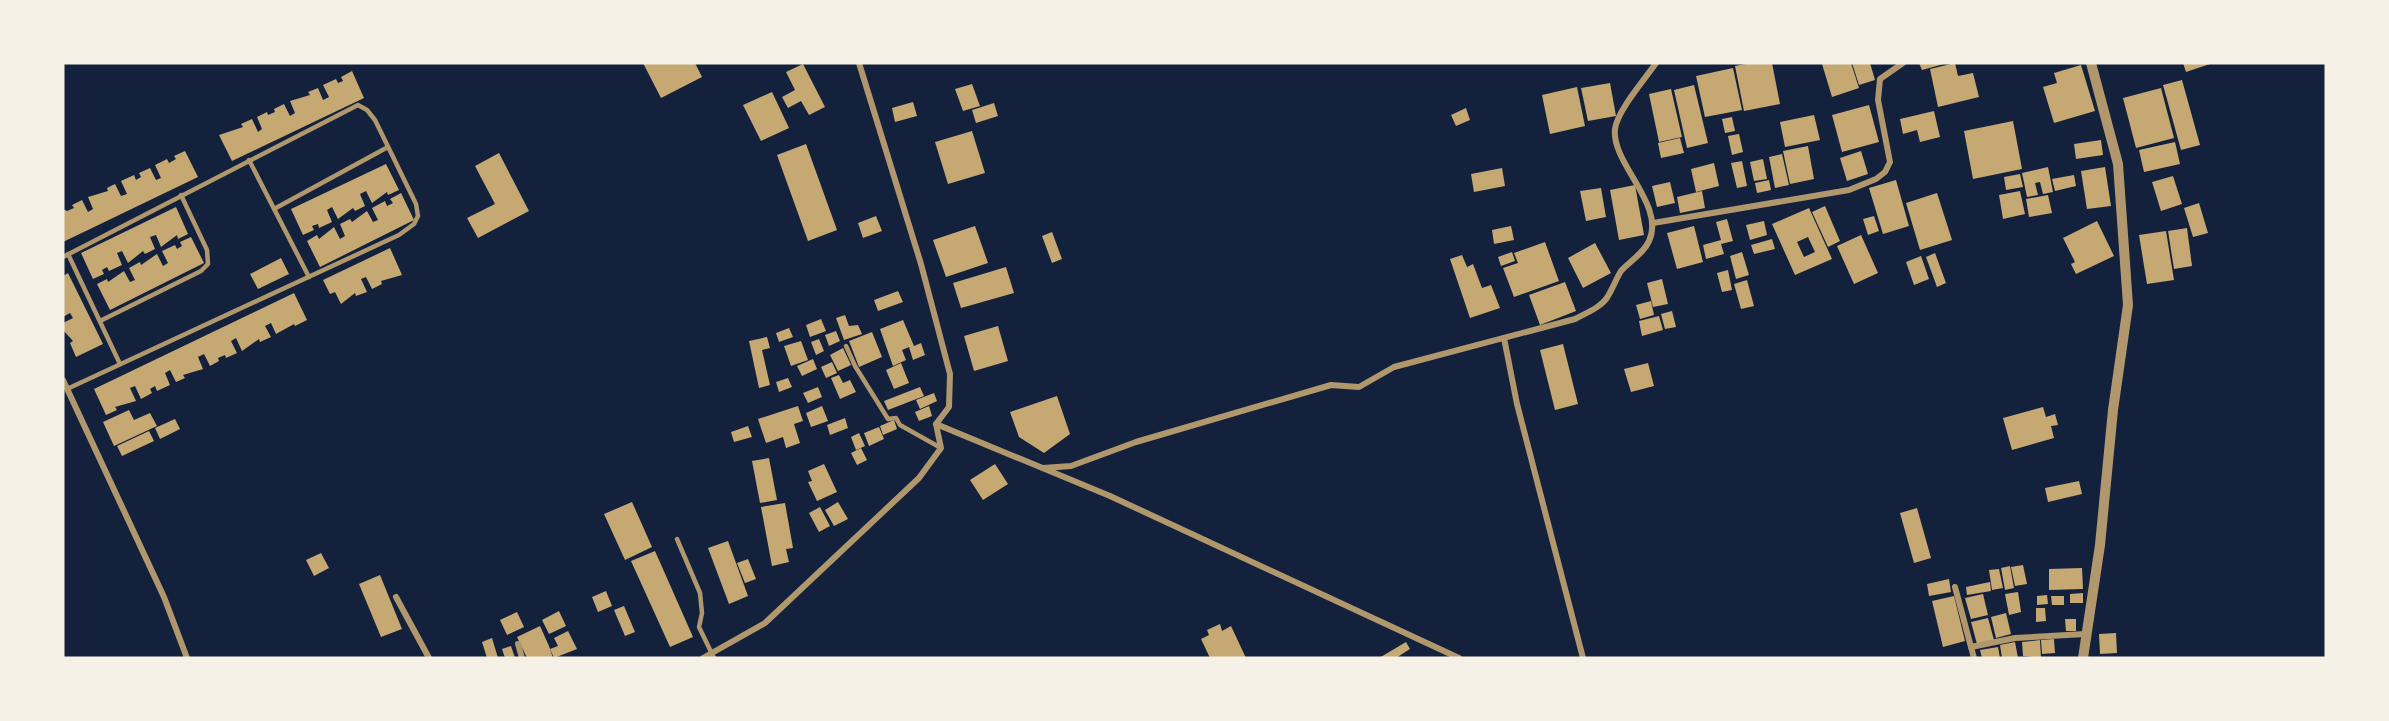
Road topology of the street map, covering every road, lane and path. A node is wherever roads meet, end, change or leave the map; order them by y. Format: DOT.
graph roads {
  1 [pos="858,63"];
  2 [pos="1656,63"];
  3 [pos="1903,63"];
  4 [pos="2091,63"];
  5 [pos="388,147"];
  6 [pos="249,160"];
  7 [pos="181,195"];
  8 [pos="274,208"];
  9 [pos="1653,223"];
  10 [pos="66,255"];
  11 [pos="309,277"];
  12 [pos="100,321"];
  13 [pos="1504,338"];
  14 [pos="846,346"];
  15 [pos="120,364"];
  16 [pos="63,380"];
  17 [pos="67,389"];
  18 [pos="936,424"];
  19 [pos="942,448"];
  20 [pos="1043,468"];
  21 [pos="677,539"];
  22 [pos="1955,587"];
  23 [pos="396,597"];
  24 [pos="2085,634"];
  25 [pos="518,644"];
  26 [pos="1971,647"];
  27 [pos="713,656"];
  28 [pos="187,658"];
  29 [pos="429,658"];
  30 [pos="522,658"];
  31 [pos="703,658"];
  32 [pos="1459,658"];
  33 [pos="1583,658"];
  34 [pos="1974,658"];
  35 [pos="2083,658"];
  1 -- 18 [label="street"];
  2 -- 9 [label="street"];
  3 -- 9 [label="street"];
  4 -- 24 [label="street"];
  5 -- 6 [label="lane"];
  5 -- 8 [label="lane"];
  5 -- 11 [label="lane"];
  6 -- 7 [label="lane"];
  6 -- 8 [label="lane"];
  7 -- 10 [label="lane"];
  7 -- 12 [label="lane"];
  8 -- 11 [label="lane"];
  9 -- 13 [label="street"];
  10 -- 12 [label="lane"];
  11 -- 15 [label="lane"];
  12 -- 15 [label="lane"];
  13 -- 20 [label="street"];
  13 -- 33 [label="street"];
  14 -- 19 [label="lane"];
  15 -- 17 [label="lane"];
  16 -- 17 [label="street"];
  17 -- 28 [label="street"];
  18 -- 19 [label="street"];
  18 -- 20 [label="street"];
  19 -- 27 [label="street"];
  20 -- 32 [label="street"];
  21 -- 27 [label="lane"];
  22 -- 26 [label="street"];
  23 -- 29 [label="street"];
  24 -- 26 [label="street"];
  24 -- 35 [label="street"];
  25 -- 30 [label="street"];
  26 -- 34 [label="street"];
  27 -- 31 [label="street"];
}
